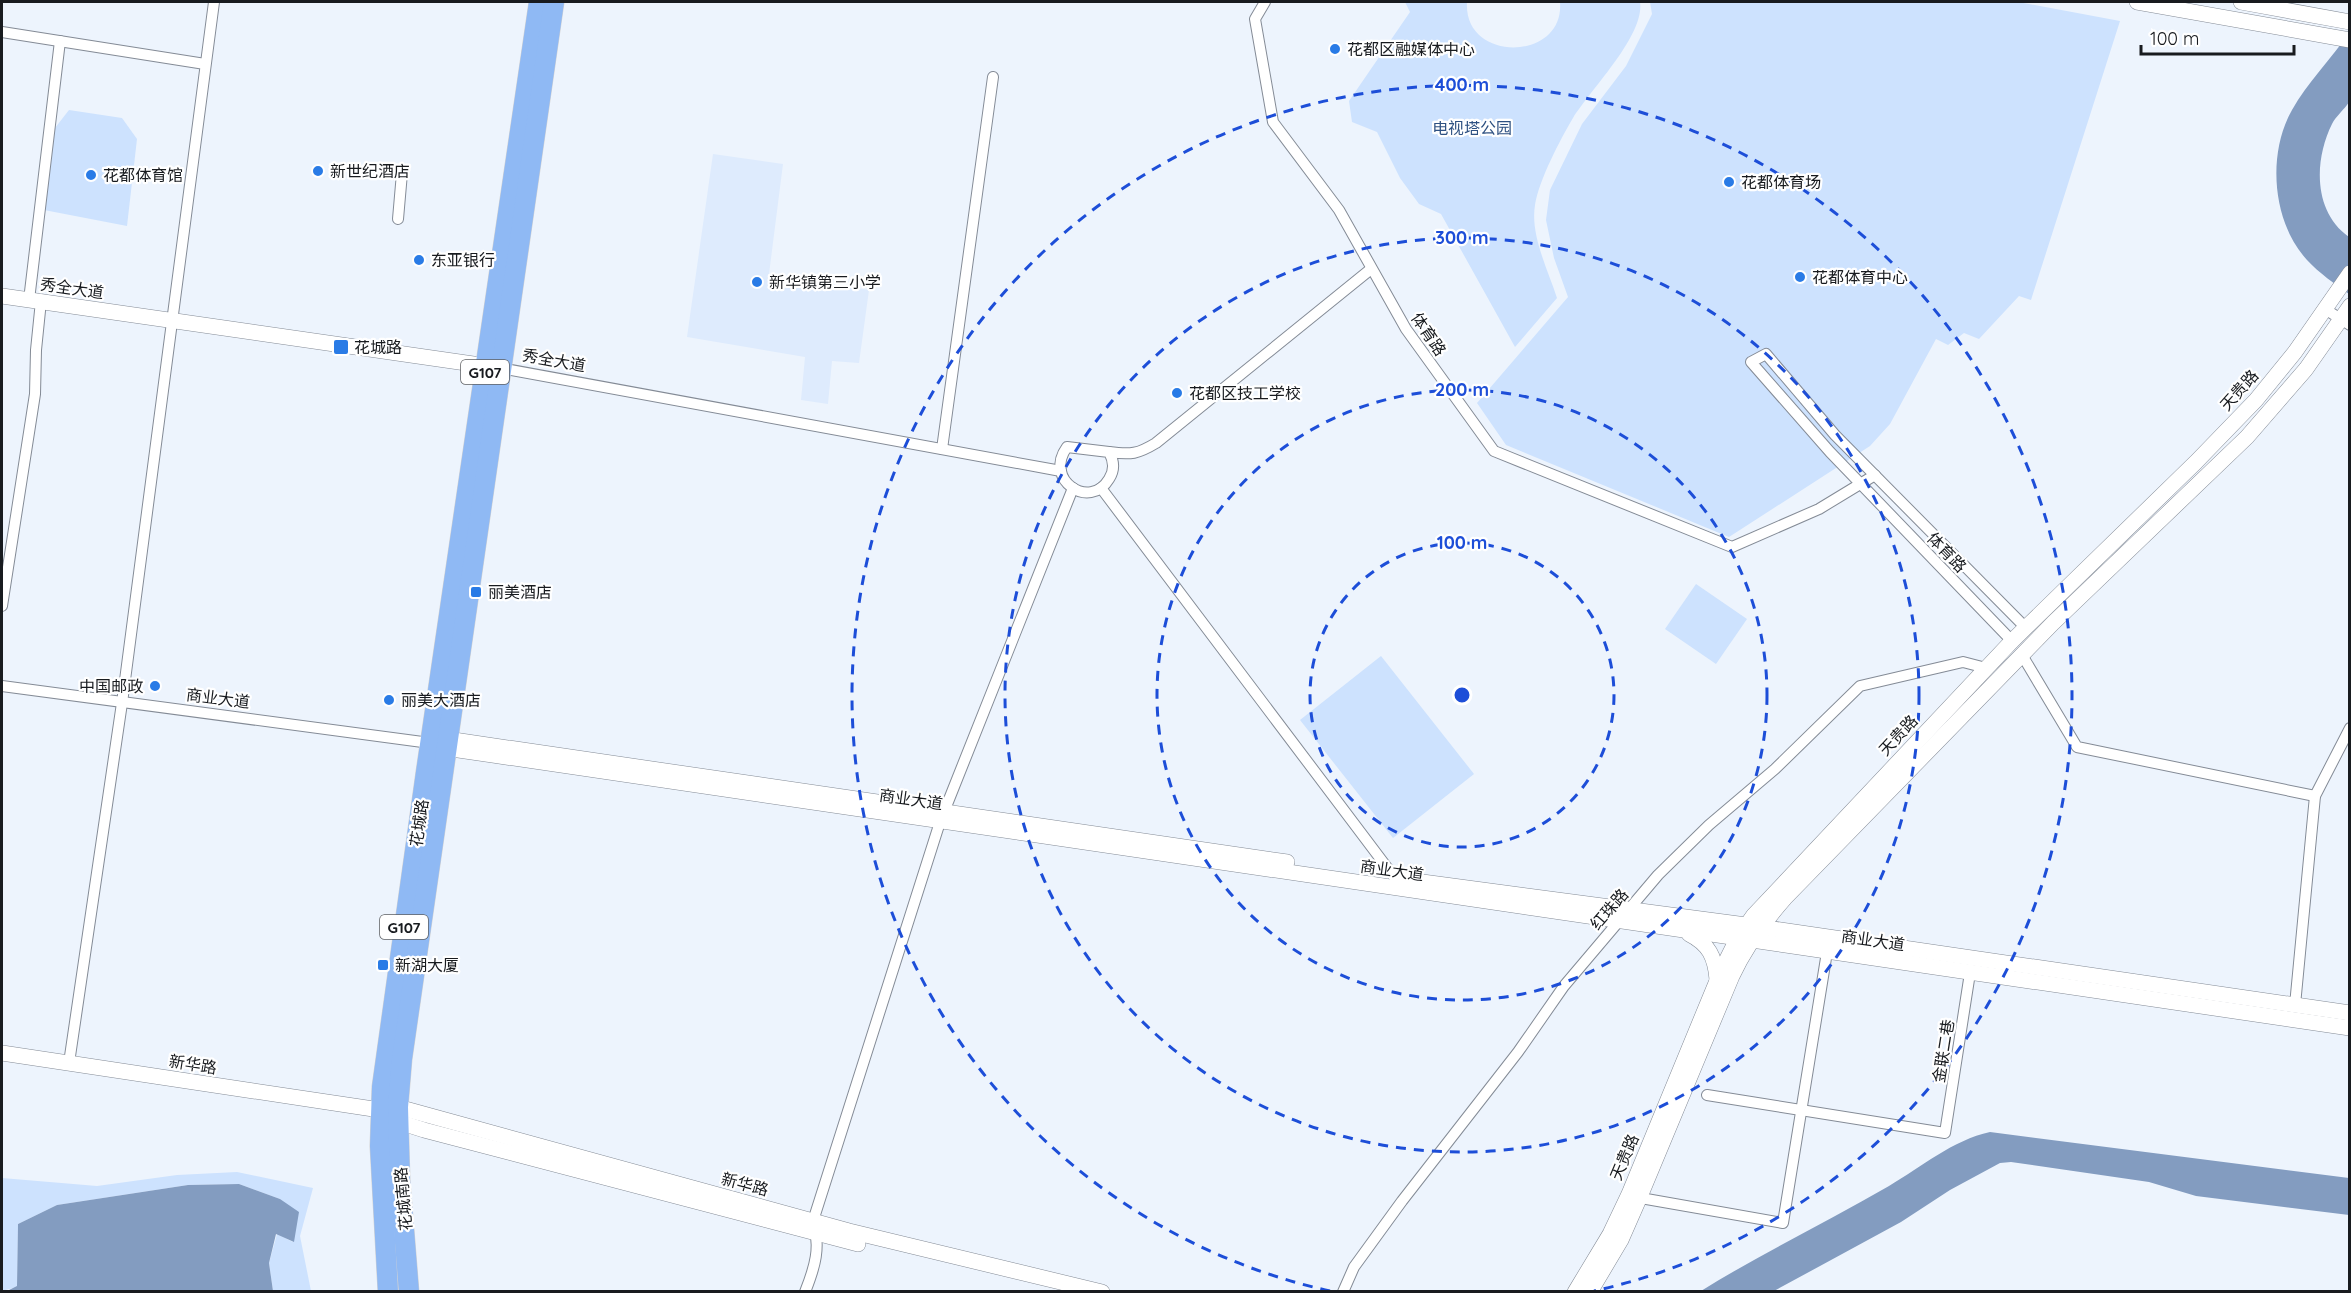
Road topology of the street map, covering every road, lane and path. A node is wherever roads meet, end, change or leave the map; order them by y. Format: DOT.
graph roads {
  1 [pos="214,2"];
  2 [pos="538,2"];
  3 [pos="554,2"];
  4 [pos="1265,2"];
  5 [pos="2137,2"];
  6 [pos="2241,2"];
  7 [pos="2349,22"];
  8 [pos="2,33"];
  9 [pos="2349,39"];
  10 [pos="60,41"];
  11 [pos="205,64"];
  12 [pos="993,77"];
  13 [pos="402,173"];
  14 [pos="398,219"];
  15 [pos="1371,269"];
  16 [pos="2349,273"];
  17 [pos="2,296"];
  18 [pos="35,300"];
  19 [pos="2325,309"];
  20 [pos="2347,317"];
  21 [pos="172,320"];
  22 [pos="493,367"];
  23 [pos="942,449"];
  24 [pos="1109,452"];
  25 [pos="1060,471"];
  26 [pos="1875,475"];
  27 [pos="1860,483"];
  28 [pos="1072,488"];
  29 [pos="1101,488"];
  30 [pos="2,606"];
  31 [pos="2026,628"];
  32 [pos="2012,641"];
  33 [pos="2022,655"];
  34 [pos="1986,668"];
  35 [pos="2,686"];
  36 [pos="122,703"];
  37 [pos="2349,728"];
  38 [pos="441,744"];
  39 [pos="2315,796"];
  40 [pos="942,817"];
  41 [pos="1400,884"];
  42 [pos="1785,898"];
  43 [pos="1623,916"];
  44 [pos="1681,930"];
  45 [pos="1748,933"];
  46 [pos="1809,936"];
  47 [pos="1827,952"];
  48 [pos="1970,973"];
  49 [pos="1717,981"];
  50 [pos="2295,1005"];
  51 [pos="2349,1013"];
  52 [pos="2349,1028"];
  53 [pos="2,1053"];
  54 [pos="69,1063"];
  55 [pos="1707,1095"];
  56 [pos="1801,1109"];
  57 [pos="392,1113"];
  58 [pos="1634,1197"];
  59 [pos="815,1227"];
  60 [pos="388,1292"];
  61 [pos="409,1292"];
  62 [pos="805,1292"];
  63 [pos="1059,1292"];
  64 [pos="1102,1292"];
  65 [pos="1344,1292"];
  66 [pos="1575,1292"];
  67 [pos="1590,1292"];
  1 -- 11 [label="street"];
  2 -- 22 [label="highway, 花城路 / G107"];
  3 -- 22 [label="highway, 花城路 / G107"];
  4 -- 15 [label="street, 体育路"];
  5 -- 9 [label="main road"];
  6 -- 7 [label="main road"];
  8 -- 10 [label="street"];
  10 -- 11 [label="street"];
  10 -- 18 [label="street"];
  11 -- 21 [label="street"];
  12 -- 23 [label="street"];
  13 -- 14 [label="street"];
  15 -- 24 [label="street"];
  15 -- 27 [label="street, 体育路"];
  16 -- 19 [label="main road, 天贵路"];
  17 -- 18 [label="main road, 秀全大道"];
  18 -- 21 [label="main road, 秀全大道"];
  18 -- 30 [label="street"];
  19 -- 20 [label="street"];
  19 -- 31 [label="main road, 天贵路"];
  20 -- 33 [label="main road, 天贵路"];
  21 -- 22 [label="main road, 秀全大道"];
  21 -- 36 [label="street"];
  22 -- 23 [label="street, 秀全大道"];
  22 -- 38 [label="highway, 花城路 / G107"];
  23 -- 25 [label="street, 秀全大道"];
  24 -- 25 [label="street"];
  24 -- 29 [label="street"];
  25 -- 28 [label="street"];
  26 -- 27 [label="street, 体育路"];
  26 -- 27 [label="street, 体育路"];
  26 -- 31 [label="street, 体育路"];
  27 -- 32 [label="street, 体育路"];
  28 -- 29 [label="street"];
  28 -- 40 [label="street"];
  29 -- 41 [label="street"];
  31 -- 32 [label="main road, 天贵路"];
  32 -- 34 [label="main road, 天贵路"];
  33 -- 39 [label="street"];
  33 -- 42 [label="main road, 天贵路"];
  34 -- 43 [label="street, 红珠路"];
  34 -- 45 [label="main road, 天贵路"];
  35 -- 36 [label="street, 商业大道"];
  36 -- 38 [label="street, 商业大道"];
  36 -- 54 [label="street"];
  37 -- 39 [label="street"];
  38 -- 40 [label="main road, 商业大道"];
  38 -- 57 [label="highway, 花城路 / G107"];
  39 -- 50 [label="street"];
  40 -- 41 [label="main road, 商业大道"];
  40 -- 59 [label="street"];
  41 -- 43 [label="main road, 商业大道"];
  42 -- 45 [label="main road, 天贵路"];
  42 -- 46 [label="main road"];
  43 -- 44 [label="main road, 商业大道"];
  43 -- 45 [label="main road, 商业大道"];
  43 -- 65 [label="street, 红珠路"];
  44 -- 45 [label="main road, 商业大道"];
  44 -- 49 [label="main road"];
  45 -- 46 [label="main road, 商业大道"];
  45 -- 47 [label="main road, 商业大道"];
  45 -- 49 [label="main road, 天贵路"];
  45 -- 58 [label="main road, 天贵路"];
  46 -- 50 [label="main road, 商业大道"];
  47 -- 48 [label="main road, 商业大道"];
  47 -- 56 [label="street"];
  48 -- 52 [label="main road, 商业大道"];
  48 -- 56 [label="street, 金联二巷"];
  49 -- 58 [label="main road, 天贵路"];
  50 -- 51 [label="main road, 商业大道"];
  53 -- 54 [label="main road, 新华路"];
  54 -- 57 [label="main road, 新华路"];
  55 -- 56 [label="street"];
  56 -- 58 [label="street"];
  57 -- 59 [label="main road, 新华路"];
  57 -- 60 [label="highway, 花城南路 / G107"];
  57 -- 61 [label="highway, 花城南路 / G107"];
  58 -- 66 [label="main road, 天贵路"];
  58 -- 67 [label="main road, 天贵路"];
  59 -- 62 [label="street"];
  59 -- 63 [label="main road, 新华路"];
  59 -- 64 [label="main road, 新华路"];
}
